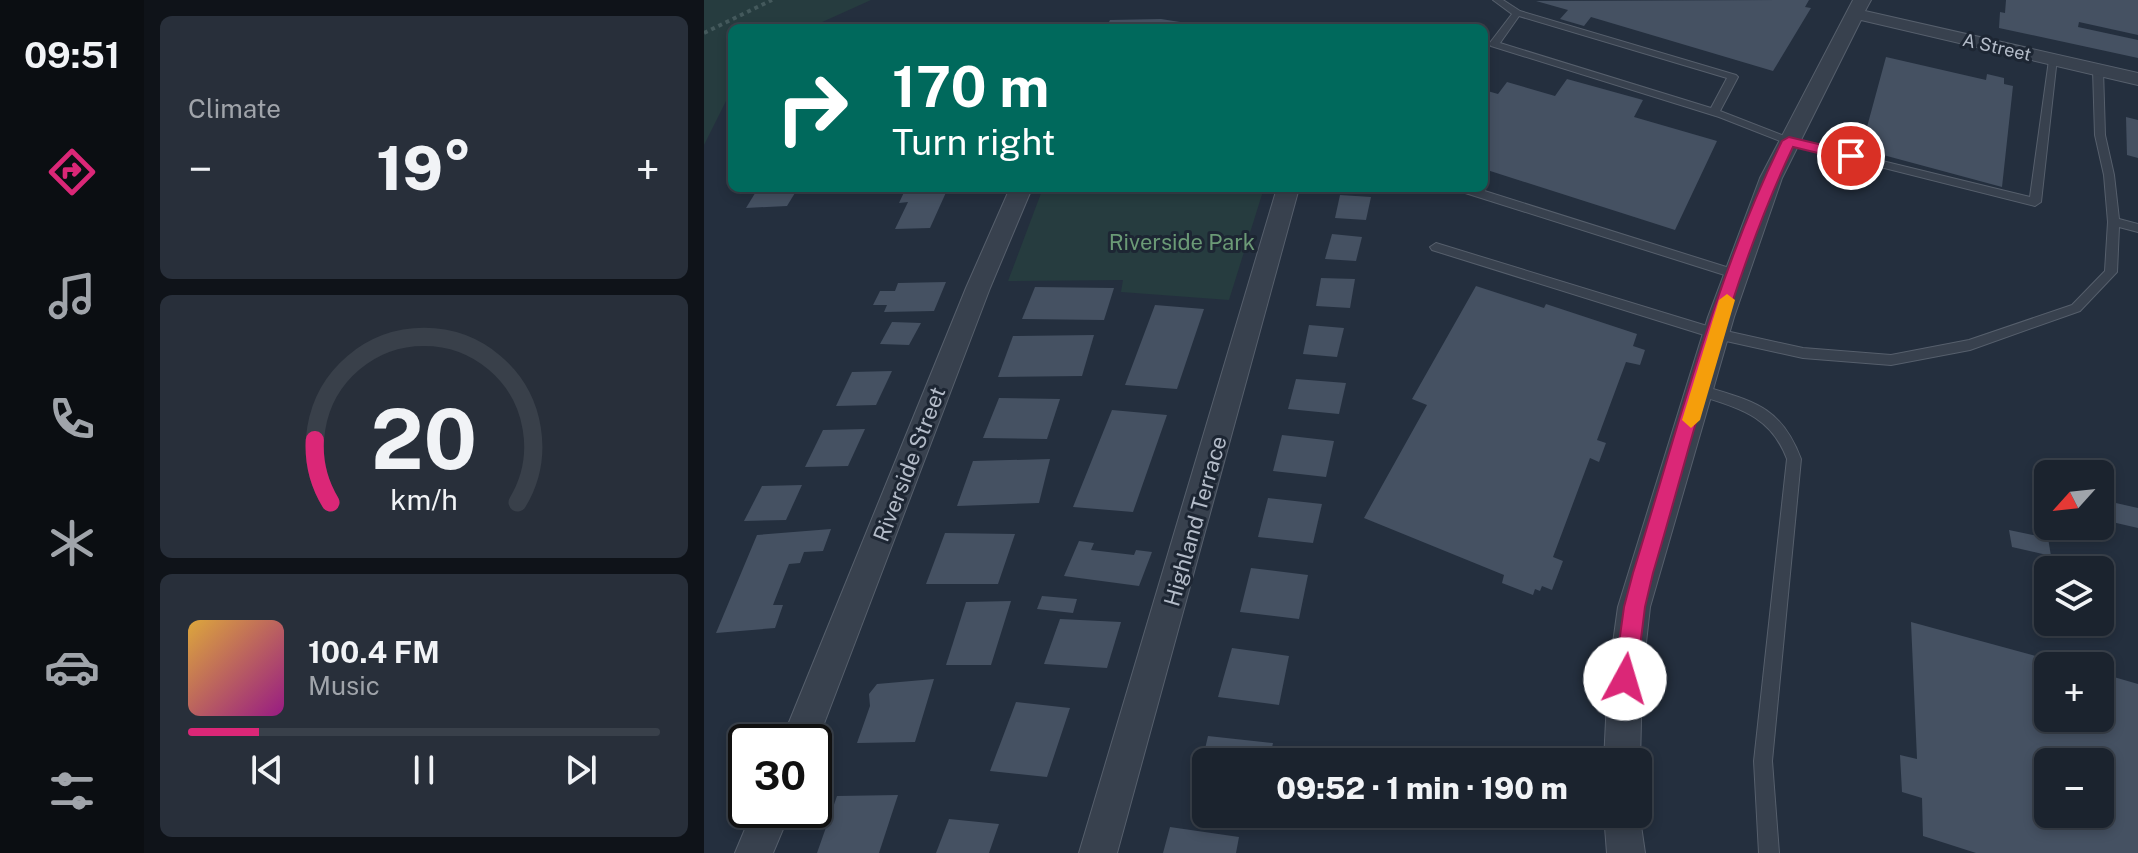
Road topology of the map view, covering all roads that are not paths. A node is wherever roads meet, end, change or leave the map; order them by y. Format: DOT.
graph roads {
  1 [pos="1497,0"];
  2 [pos="1859,7"];
  3 [pos="1517,13"];
  4 [pos="2054,60"];
  5 [pos="2098,70"];
  6 [pos="2138,79"];
  7 [pos="1714,112"];
  8 [pos="1789,141"];
  9 [pos="1019,192"];
  10 [pos="1287,192"];
  11 [pos="1476,192"];
  12 [pos="2114,222"];
  13 [pos="2138,228"];
  14 [pos="1436,247"];
  15 [pos="1735,274"];
  16 [pos="1717,334"];
  17 [pos="1700,390"];
  18 [pos="806,724"];
  19 [pos="1623,748"];
  20 [pos="764,828"];
  21 [pos="1624,828"];
  22 [pos="754,853"];
  23 [pos="1098,853"];
  24 [pos="1626,853"];
  25 [pos="1769,853"];
  1 -- 3 [label="lane"];
  2 -- 4 [label="street, A Street"];
  2 -- 8 [label="street"];
  3 -- 7 [label="lane"];
  3 -- 7 [label="lane"];
  4 -- 5 [label="street, A Street"];
  4 -- 8 [label="lane"];
  5 -- 6 [label="street, A Street"];
  5 -- 12 [label="lane"];
  7 -- 8 [label="lane"];
  8 -- 15 [label="street"];
  9 -- 18 [label="street, Riverside Street"];
  10 -- 23 [label="street, Highland Terrace"];
  11 -- 15 [label="lane"];
  12 -- 13 [label="lane"];
  12 -- 16 [label="lane"];
  14 -- 16 [label="lane"];
  15 -- 16 [label="street"];
  16 -- 17 [label="street"];
  17 -- 19 [label="street"];
  17 -- 25 [label="lane"];
  20 -- 22 [label="street"];
  21 -- 24 [label="street"];
}
